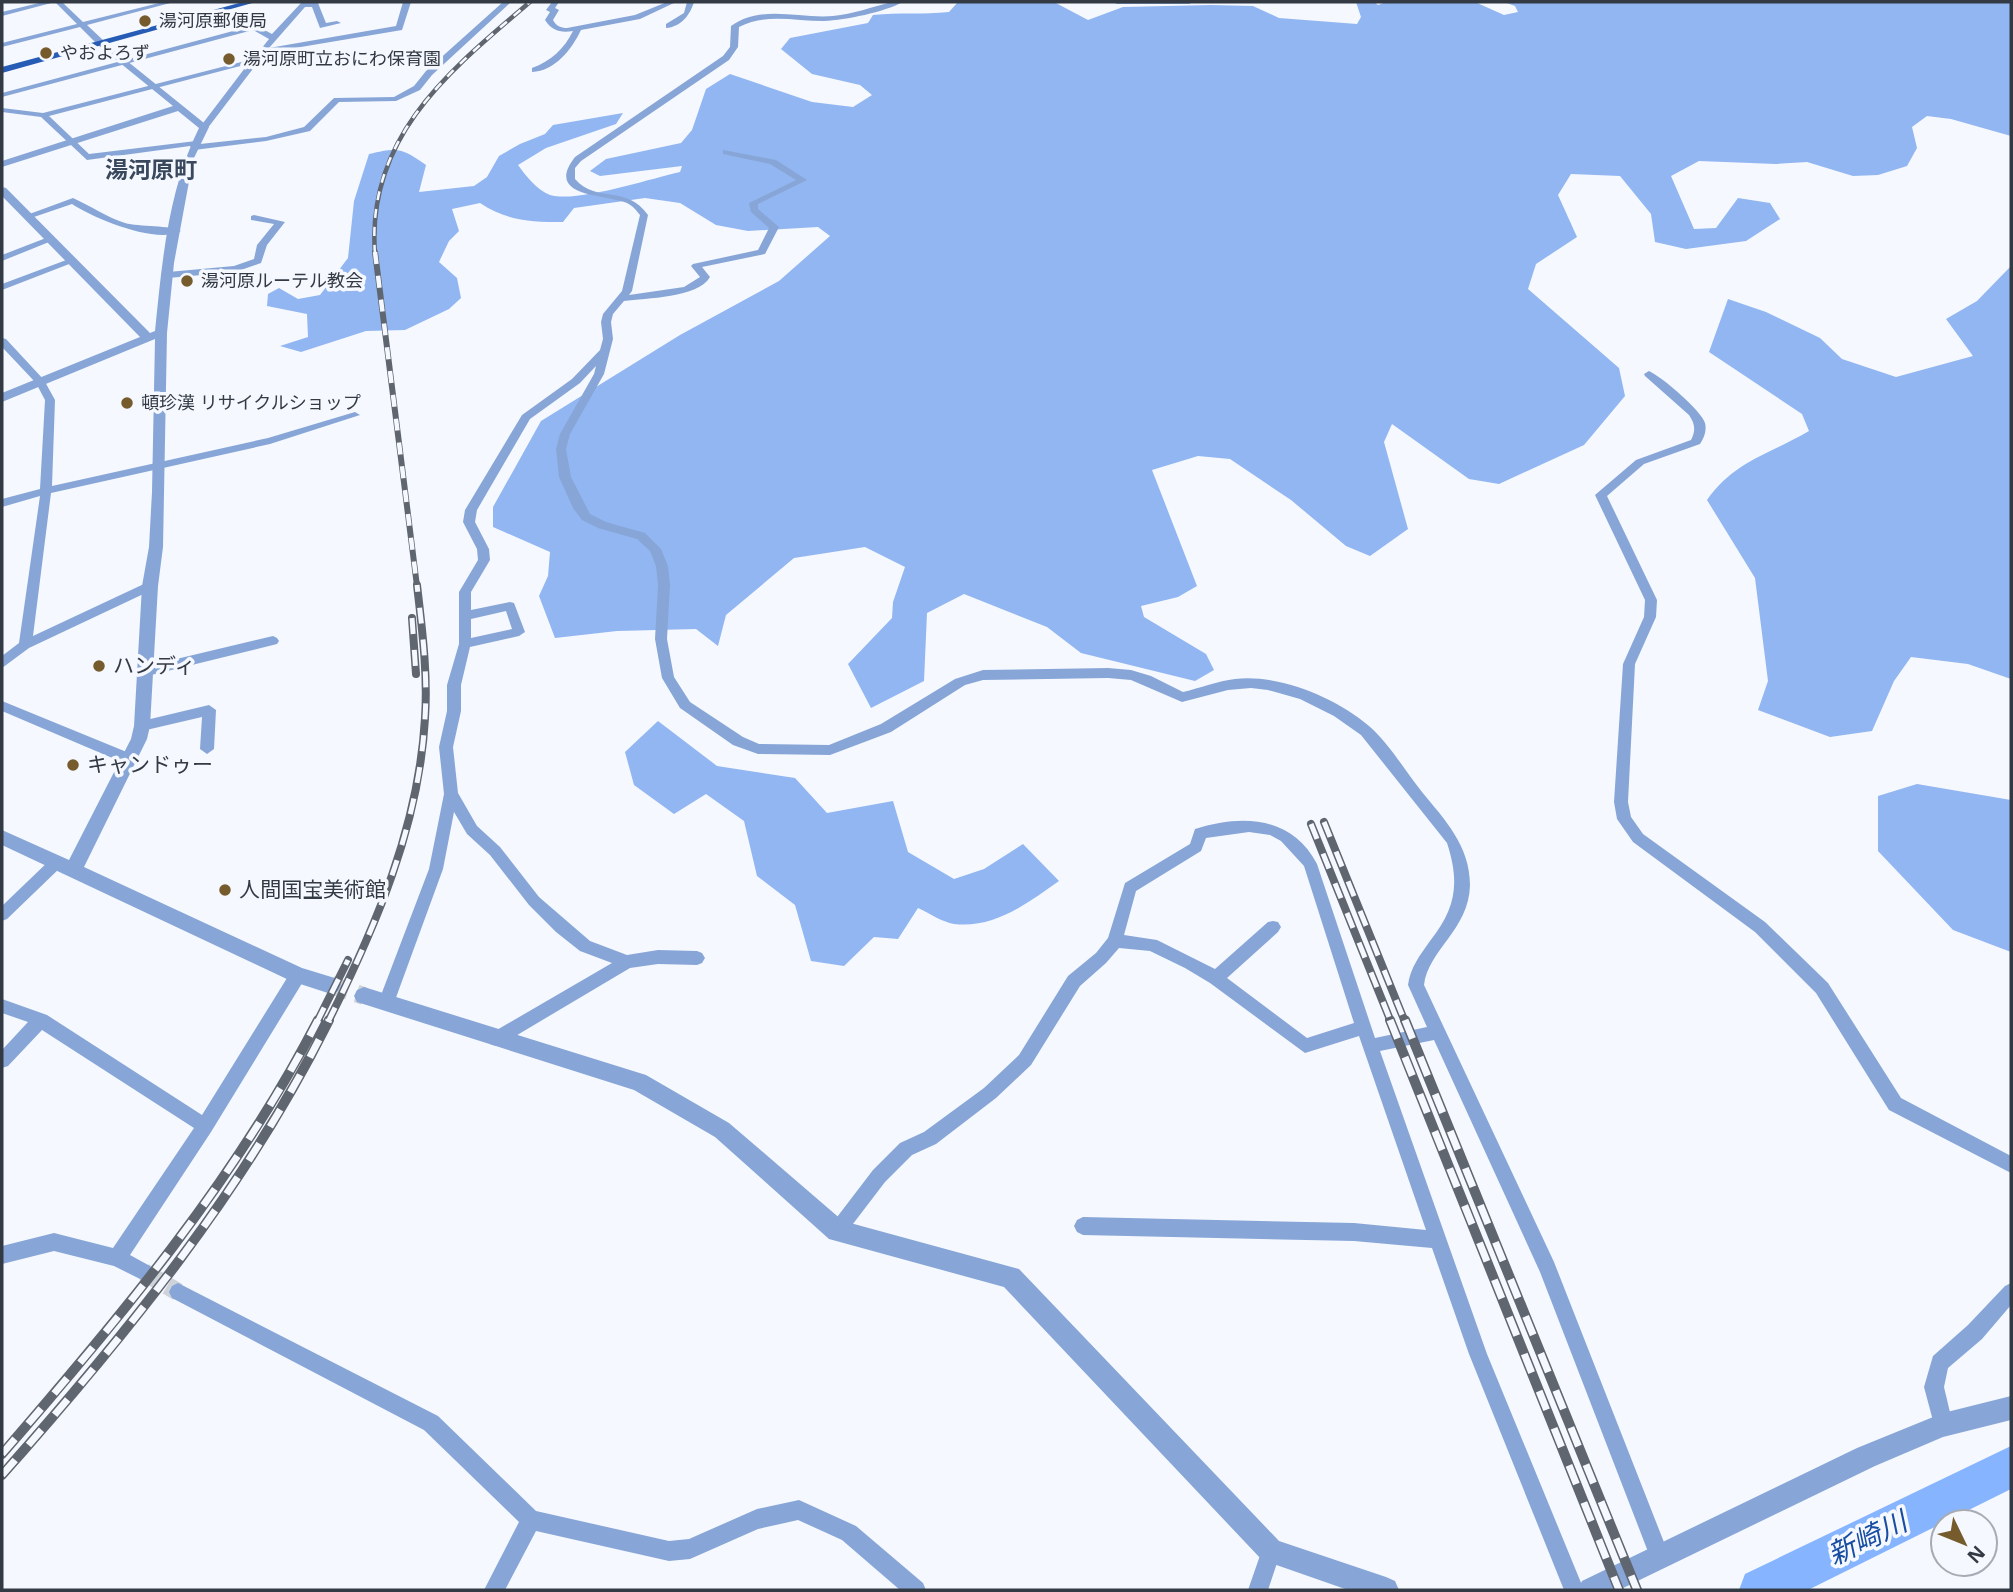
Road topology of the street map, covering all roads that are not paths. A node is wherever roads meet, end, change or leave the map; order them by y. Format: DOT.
graph roads {
  1 [pos="51,2"];
  2 [pos="58,2"];
  3 [pos="170,2"];
  4 [pos="252,2"];
  5 [pos="407,2"];
  6 [pos="507,2"];
  7 [pos="672,2"];
  8 [pos="690,2"];
  9 [pos="899,2"];
  10 [pos="1117,2"];
  11 [pos="1189,2"];
  12 [pos="304,3"];
  13 [pos="556,6"];
  14 [pos="223,10"];
  15 [pos="2,14"];
  16 [pos="337,23"];
  17 [pos="81,25"];
  18 [pos="668,26"];
  19 [pos="255,27"];
  20 [pos="578,29"];
  21 [pos="273,38"];
  22 [pos="102,43"];
  23 [pos="2,45"];
  24 [pos="264,51"];
  25 [pos="257,60"];
  26 [pos="127,64"];
  27 [pos="535,70"];
  28 [pos="2,71"];
  29 [pos="156,87"];
  30 [pos="2,95"];
  31 [pos="181,107"];
  32 [pos="2,110"];
  33 [pos="43,115"];
  34 [pos="204,127"];
  35 [pos="71,142"];
  36 [pos="195,145"];
  37 [pos="726,152"];
  38 [pos="2,164"];
  39 [pos="2,190"];
  40 [pos="28,216"];
  41 [pos="254,218"];
  42 [pos="176,231"];
  43 [pos="50,240"];
  44 [pos="5,254"];
  45 [pos="72,261"];
  46 [pos="168,275"];
  47 [pos="2,287"];
  48 [pos="620,299"];
  49 [pos="154,335"];
  50 [pos="2,341"];
  51 [pos="606,350"];
  52 [pos="1649,374"];
  53 [pos="40,382"];
  54 [pos="2,398"];
  55 [pos="355,415"];
  56 [pos="158,467"];
  57 [pos="46,491"];
  58 [pos="2,503"];
  59 [pos="150,586"];
  60 [pos="465,616"];
  61 [pos="273,640"];
  62 [pos="465,644"];
  63 [pos="24,645"];
  64 [pos="2,663"];
  65 [pos="147,671"];
  66 [pos="2,706"];
  67 [pos="142,726"];
  68 [pos="206,749"];
  69 [pos="129,759"];
  70 [pos="451,794"];
  71 [pos="2,837"];
  72 [pos="65,866"];
  73 [pos="2,915"];
  74 [pos="1273,927"];
  75 [pos="1115,941"];
  76 [pos="696,958"];
  77 [pos="627,962"];
  78 [pos="298,975"];
  79 [pos="1216,978"];
  80 [pos="331,985"];
  81 [pos="363,996"];
  82 [pos="386,1003"];
  83 [pos="2,1006"];
  84 [pos="41,1020"];
  85 [pos="1365,1027"];
  86 [pos="1437,1031"];
  87 [pos="496,1039"];
  88 [pos="1370,1046"];
  89 [pos="2,1061"];
  90 [pos="205,1126"];
  91 [pos="2011,1165"];
  92 [pos="1083,1226"];
  93 [pos="837,1231"];
  94 [pos="1437,1240"];
  95 [pos="2,1255"];
  96 [pos="117,1258"];
  97 [pos="144,1272"];
  98 [pos="178,1292"];
  99 [pos="2011,1292"];
  100 [pos="2011,1408"];
  101 [pos="1943,1425"];
  102 [pos="531,1520"];
  103 [pos="1271,1551"];
  104 [pos="1659,1555"];
  105 [pos="494,1590"];
  106 [pos="916,1590"];
  107 [pos="1258,1590"];
  108 [pos="1386,1590"];
  109 [pos="1574,1590"];
  110 [pos="1591,1590"];
  1 -- 15 [label="street"];
  2 -- 17 [label="street"];
  3 -- 17 [label="street"];
  4 -- 14 [label="main road"];
  5 -- 24 [label="street"];
  6 -- 36 [label="street"];
  7 -- 20 [label="street"];
  8 -- 18 [label="street"];
  9 -- 48 [label="street"];
  10 -- 11 [label="street"];
  12 -- 16 [label="street"];
  12 -- 21 [label="street"];
  13 -- 20 [label="street"];
  14 -- 19 [label="street"];
  14 -- 22 [label="main road"];
  17 -- 22 [label="street"];
  17 -- 23 [label="street"];
  19 -- 21 [label="street"];
  19 -- 26 [label="street"];
  20 -- 27 [label="street"];
  21 -- 24 [label="street"];
  22 -- 26 [label="street"];
  22 -- 28 [label="main road"];
  24 -- 25 [label="street"];
  25 -- 29 [label="street"];
  25 -- 34 [label="street"];
  26 -- 29 [label="street"];
  26 -- 30 [label="street"];
  29 -- 31 [label="street"];
  29 -- 33 [label="street"];
  31 -- 34 [label="street"];
  31 -- 35 [label="street"];
  32 -- 33 [label="street"];
  33 -- 35 [label="street"];
  34 -- 36 [label="street"];
  35 -- 36 [label="street"];
  35 -- 38 [label="street"];
  36 -- 42 [label="street"];
  37 -- 48 [label="street"];
  39 -- 40 [label="street"];
  40 -- 42 [label="street"];
  40 -- 43 [label="street"];
  41 -- 46 [label="street"];
  42 -- 46 [label="street"];
  43 -- 44 [label="street"];
  43 -- 45 [label="street"];
  45 -- 47 [label="street"];
  45 -- 49 [label="street"];
  46 -- 49 [label="street"];
  48 -- 51 [label="street"];
  49 -- 53 [label="street"];
  49 -- 56 [label="street"];
  50 -- 53 [label="street"];
  51 -- 60 [label="street"];
  51 -- 86 [label="street"];
  52 -- 91 [label="street"];
  53 -- 54 [label="street"];
  53 -- 57 [label="street"];
  55 -- 56 [label="street"];
  56 -- 57 [label="street"];
  56 -- 59 [label="street"];
  57 -- 58 [label="street"];
  57 -- 63 [label="street"];
  59 -- 63 [label="street"];
  59 -- 65 [label="street"];
  60 -- 62 [label="street"];
  60 -- 62 [label="street"];
  61 -- 65 [label="street"];
  62 -- 70 [label="street"];
  63 -- 64 [label="street"];
  65 -- 67 [label="street"];
  66 -- 69 [label="street"];
  67 -- 68 [label="street"];
  67 -- 69 [label="street"];
  69 -- 72 [label="street"];
  70 -- 77 [label="street"];
  70 -- 82 [label="street"];
  71 -- 72 [label="street"];
  72 -- 73 [label="street"];
  72 -- 78 [label="street"];
  74 -- 79 [label="street"];
  75 -- 79 [label="street"];
  75 -- 85 [label="street"];
  75 -- 93 [label="street"];
  76 -- 77 [label="street"];
  77 -- 87 [label="street"];
  78 -- 80 [label="street"];
  78 -- 90 [label="street"];
  79 -- 85 [label="street"];
  81 -- 82 [label="street"];
  82 -- 87 [label="street"];
  83 -- 84 [label="street"];
  84 -- 89 [label="street"];
  84 -- 90 [label="street"];
  85 -- 88 [label="street"];
  86 -- 88 [label="street"];
  86 -- 104 [label="street"];
  87 -- 93 [label="street"];
  88 -- 94 [label="street"];
  90 -- 96 [label="street"];
  92 -- 94 [label="street"];
  93 -- 103 [label="street"];
  94 -- 109 [label="street"];
  95 -- 96 [label="street"];
  96 -- 97 [label="street"];
  98 -- 102 [label="street"];
  99 -- 101 [label="street"];
  100 -- 101 [label="street"];
  101 -- 104 [label="street"];
  102 -- 105 [label="street"];
  102 -- 106 [label="street"];
  103 -- 107 [label="street"];
  103 -- 108 [label="street"];
  104 -- 110 [label="street"];
}
